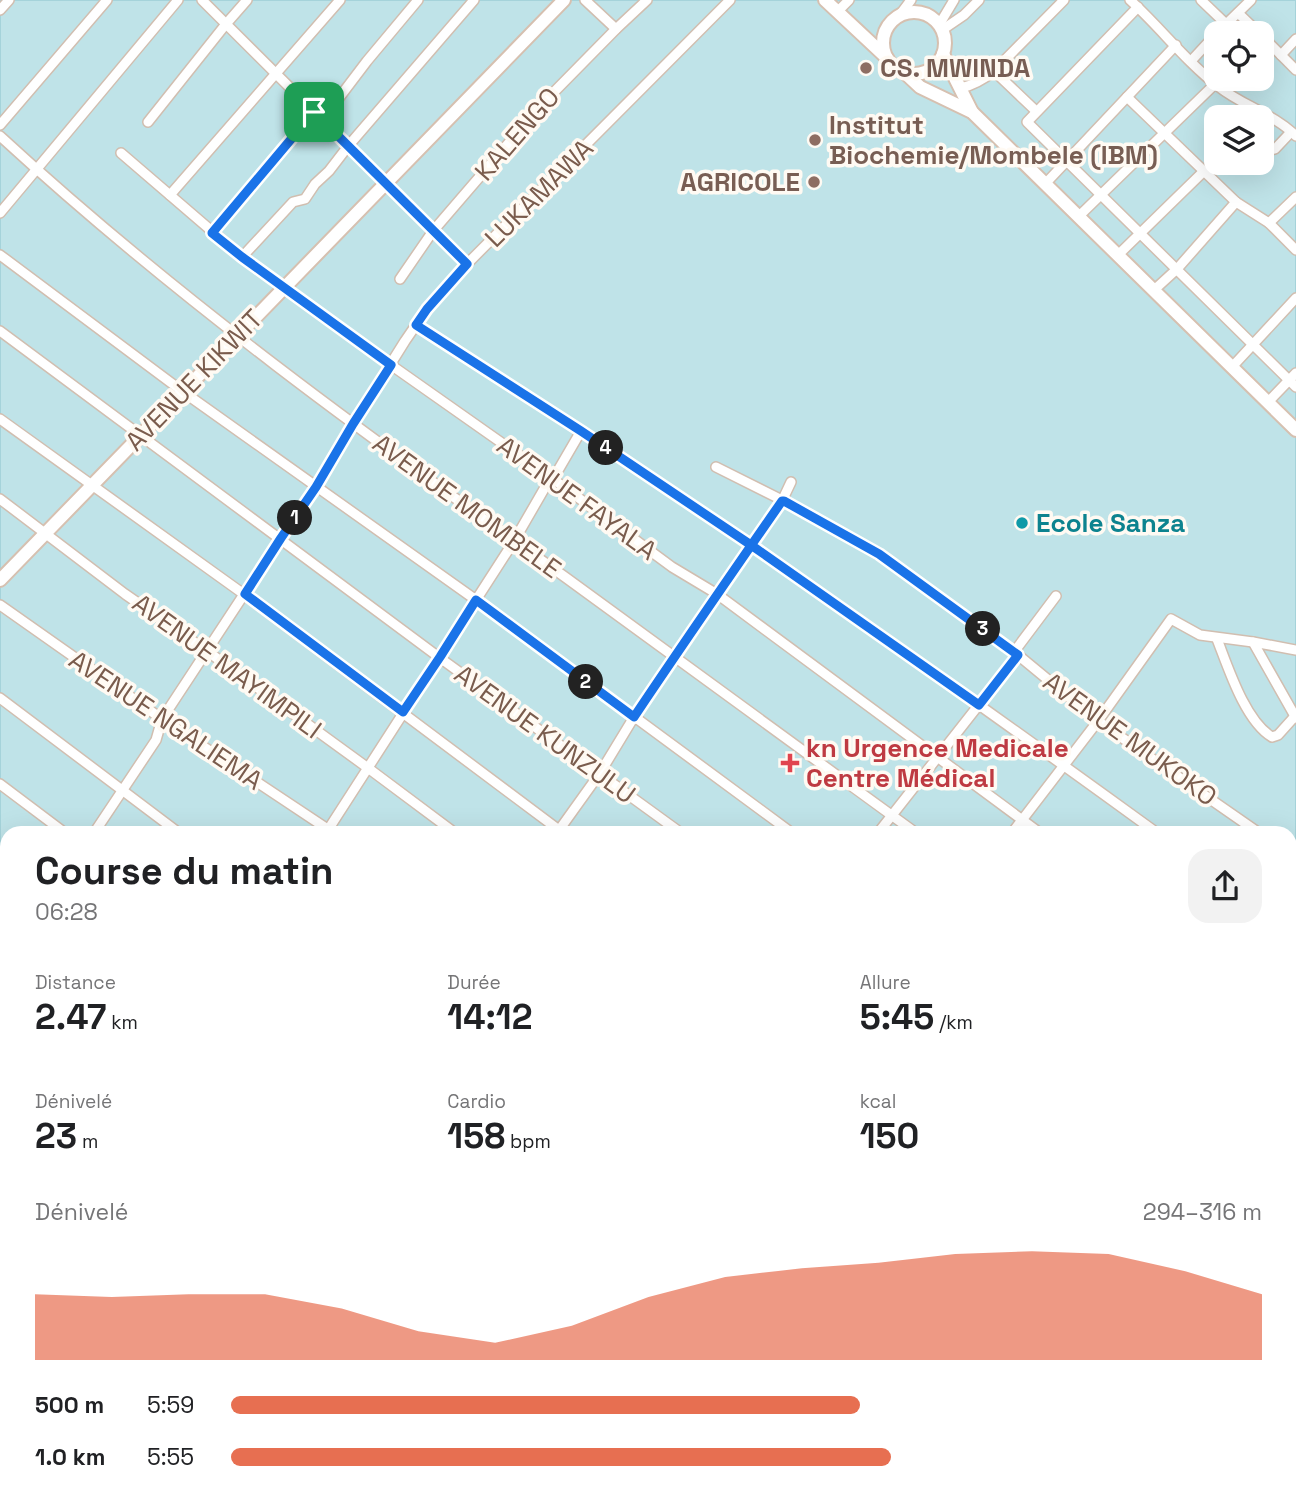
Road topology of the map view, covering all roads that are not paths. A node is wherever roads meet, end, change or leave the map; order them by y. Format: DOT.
graph roads {
  1 [pos="9,0"];
  2 [pos="107,0"];
  3 [pos="178,0"];
  4 [pos="202,0"];
  5 [pos="247,0"];
  6 [pos="340,0"];
  7 [pos="418,0"];
  8 [pos="474,0"];
  9 [pos="564,0"];
  10 [pos="585,0"];
  11 [pos="647,0"];
  12 [pos="730,0"];
  13 [pos="825,0"];
  14 [pos="849,0"];
  15 [pos="911,0"];
  16 [pos="954,0"];
  17 [pos="979,0"];
  18 [pos="1063,0"];
  19 [pos="1130,0"];
  20 [pos="1201,0"];
  21 [pos="1251,0"];
  22 [pos="1138,7"];
  23 [pos="0,10"];
  24 [pos="837,12"];
  25 [pos="1238,13"];
  26 [pos="899,16"];
  27 [pos="1223,21"];
  28 [pos="1229,21"];
  29 [pos="1246,21"];
  30 [pos="226,24"];
  31 [pos="941,28"];
  32 [pos="616,29"];
  33 [pos="861,34"];
  34 [pos="884,35"];
  35 [pos="1296,39"];
  36 [pos="1176,45"];
  37 [pos="1204,48"];
  38 [pos="1274,48"];
  39 [pos="943,54"];
  40 [pos="1281,55"];
  41 [pos="887,58"];
  42 [pos="1191,61"];
  43 [pos="1296,70"];
  44 [pos="994,71"];
  45 [pos="275,73"];
  46 [pos="905,73"];
  47 [pos="1204,73"];
  48 [pos="961,88"];
  49 [pos="1208,91"];
  50 [pos="1224,91"];
  51 [pos="1127,97"];
  52 [pos="1036,111"];
  53 [pos="314,112"];
  54 [pos="972,113"];
  55 [pos="323,119"];
  56 [pos="148,122"];
  57 [pos="0,125"];
  58 [pos="1164,133"];
  59 [pos="1294,134"];
  60 [pos="0,136"];
  61 [pos="349,145"];
  62 [pos="1274,149"];
  63 [pos="121,153"];
  64 [pos="1067,162"];
  65 [pos="37,170"];
  66 [pos="1203,172"];
  67 [pos="385,183"];
  68 [pos="1045,184"];
  69 [pos="170,195"];
  70 [pos="1100,195"];
  71 [pos="1296,197"];
  72 [pos="1236,202"];
  73 [pos="0,213"];
  74 [pos="1079,217"];
  75 [pos="1269,223"];
  76 [pos="433,231"];
  77 [pos="212,233"];
  78 [pos="1141,233"];
  79 [pos="1296,250"];
  80 [pos="0,255"];
  81 [pos="1118,255"];
  82 [pos="242,257"];
  83 [pos="467,264"];
  84 [pos="1177,269"];
  85 [pos="400,279"];
  86 [pos="284,287"];
  87 [pos="1154,290"];
  88 [pos="1296,298"];
  89 [pos="416,325"];
  90 [pos="0,331"];
  91 [pos="236,336"];
  92 [pos="1252,344"];
  93 [pos="391,365"];
  94 [pos="1232,367"];
  95 [pos="1294,380"];
  96 [pos="182,391"];
  97 [pos="1268,402"];
  98 [pos="0,419"];
  99 [pos="353,424"];
  100 [pos="1296,430"];
  101 [pos="581,431"];
  102 [pos="139,436"];
  103 [pos="716,467"];
  104 [pos="552,478"];
  105 [pos="791,482"];
  106 [pos="93,485"];
  107 [pos="316,487"];
  108 [pos="0,499"];
  109 [pos="782,501"];
  110 [pos="45,532"];
  111 [pos="281,538"];
  112 [pos="514,541"];
  113 [pos="751,545"];
  114 [pos="0,580"];
  115 [pos="245,594"];
  116 [pos="717,594"];
  117 [pos="1056,596"];
  118 [pos="476,600"];
  119 [pos="0,606"];
  120 [pos="1217,639"];
  121 [pos="1253,642"];
  122 [pos="207,650"];
  123 [pos="1296,650"];
  124 [pos="1016,654"];
  125 [pos="675,656"];
  126 [pos="440,657"];
  127 [pos="0,698"];
  128 [pos="979,705"];
  129 [pos="403,712"];
  130 [pos="1296,716"];
  131 [pos="634,717"];
  132 [pos="162,719"];
  133 [pos="1098,721"];
  134 [pos="937,758"];
  135 [pos="1063,765"];
  136 [pos="368,768"];
  137 [pos="600,772"];
  138 [pos="0,784"];
  139 [pos="122,791"];
  140 [pos="892,816"];
  141 [pos="1023,821"];
  142 [pos="56,826"];
  143 [pos="99,826"];
  144 [pos="170,826"];
  145 [pos="320,826"];
  146 [pos="333,826"];
  147 [pos="446,826"];
  148 [pos="552,826"];
  149 [pos="564,826"];
  150 [pos="672,826"];
  151 [pos="782,826"];
  152 [pos="884,826"];
  153 [pos="906,826"];
  154 [pos="1019,826"];
  155 [pos="1030,826"];
  156 [pos="1147,826"];
  157 [pos="1249,826"];
  1 -- 23 [label="street"];
  2 -- 57 [label="street"];
  3 -- 65 [label="street"];
  4 -- 30 [label="street"];
  5 -- 30 [label="street"];
  6 -- 45 [label="street"];
  7 -- 55 [label="street"];
  8 -- 61 [label="street"];
  9 -- 67 [label="main road, AVENUE KIKWIT"];
  10 -- 32 [label="street"];
  11 -- 32 [label="street, KALENGO"];
  12 -- 83 [label="street, LUKAMAWA"];
  13 -- 24 [label="main road"];
  14 -- 24 [label="street"];
  15 -- 26 [label="street"];
  16 -- 31 [label="street"];
  17 -- 31 [label="street"];
  18 -- 44 [label="street"];
  19 -- 22 [label="street"];
  20 -- 27 [label="street"];
  21 -- 25 [label="street"];
  22 -- 36 [label="street"];
  22 -- 52 [label="street"];
  24 -- 33 [label="main road"];
  25 -- 28 [label="street"];
  25 -- 29 [label="street"];
  26 -- 31 [label="main road"];
  26 -- 34 [label="main road"];
  30 -- 45 [label="street"];
  30 -- 56 [label="street"];
  31 -- 39 [label="main road"];
  32 -- 76 [label="street, KALENGO"];
  33 -- 34 [label="main road"];
  33 -- 41 [label="main road"];
  34 -- 41 [label="main road"];
  35 -- 40 [label="street"];
  36 -- 42 [label="street"];
  36 -- 51 [label="street"];
  37 -- 42 [label="street"];
  38 -- 40 [label="street"];
  39 -- 46 [label="main road"];
  39 -- 48 [label="main road"];
  40 -- 43 [label="street"];
  41 -- 46 [label="main road"];
  42 -- 47 [label="street"];
  44 -- 48 [label="street"];
  44 -- 52 [label="street"];
  45 -- 53 [label="street"];
  45 -- 69 [label="street"];
  46 -- 54 [label="main road"];
  48 -- 54 [label="main road"];
  49 -- 58 [label="street"];
  50 -- 59 [label="street"];
  51 -- 58 [label="street"];
  51 -- 64 [label="street"];
  52 -- 64 [label="street"];
  53 -- 55 [label="street"];
  53 -- 77 [label="street"];
  54 -- 68 [label="main road"];
  55 -- 61 [label="street"];
  58 -- 66 [label="street"];
  58 -- 70 [label="street"];
  59 -- 62 [label="street"];
  60 -- 65 [label="street, AVENUE MOMBELE"];
  61 -- 67 [label="street"];
  61 -- 82 [label="street"];
  63 -- 69 [label="street, AVENUE FAYALA"];
  64 -- 68 [label="street"];
  64 -- 70 [label="street"];
  65 -- 73 [label="street"];
  65 -- 91 [label="street, AVENUE MOMBELE"];
  66 -- 72 [label="street"];
  66 -- 78 [label="street"];
  67 -- 76 [label="street"];
  67 -- 86 [label="main road, AVENUE KIKWIT"];
  68 -- 74 [label="main road"];
  69 -- 77 [label="street, AVENUE FAYALA"];
  70 -- 74 [label="street"];
  70 -- 78 [label="street"];
  71 -- 75 [label="street"];
  72 -- 75 [label="street"];
  72 -- 84 [label="street"];
  74 -- 81 [label="main road"];
  75 -- 79 [label="street"];
  76 -- 83 [label="street"];
  76 -- 85 [label="street, KALENGO"];
  77 -- 82 [label="street, AVENUE FAYALA"];
  78 -- 81 [label="street"];
  78 -- 84 [label="street"];
  80 -- 96 [label="street"];
  81 -- 87 [label="main road"];
  82 -- 86 [label="street, AVENUE FAYALA"];
  83 -- 89 [label="street, LUKAMAWA"];
  84 -- 87 [label="street"];
  84 -- 92 [label="street"];
  86 -- 91 [label="main road, AVENUE KIKWIT"];
  86 -- 93 [label="street, AVENUE FAYALA"];
  87 -- 94 [label="main road"];
  88 -- 92 [label="street"];
  89 -- 93 [label="street, LUKAMAWA"];
  89 -- 101 [label="street"];
  90 -- 102 [label="street"];
  91 -- 96 [label="main road, AVENUE KIKWIT"];
  91 -- 99 [label="street, AVENUE MOMBELE"];
  92 -- 94 [label="street"];
  92 -- 95 [label="street"];
  93 -- 99 [label="street, LUKAMAWA"];
  93 -- 104 [label="street, AVENUE FAYALA"];
  94 -- 97 [label="main road"];
  95 -- 97 [label="street"];
  96 -- 102 [label="main road, AVENUE KIKWIT"];
  96 -- 107 [label="street"];
  97 -- 100 [label="main road"];
  98 -- 106 [label="street"];
  99 -- 107 [label="street, LUKAMAWA"];
  99 -- 112 [label="street, AVENUE MOMBELE"];
  101 -- 104 [label="street"];
  101 -- 113 [label="street"];
  102 -- 106 [label="main road, AVENUE KIKWIT"];
  102 -- 111 [label="street, AVENUE KUNZULU"];
  103 -- 109 [label="street, AVENUE MUKOKO"];
  104 -- 112 [label="street"];
  104 -- 116 [label="street, AVENUE FAYALA"];
  105 -- 109 [label="street"];
  106 -- 110 [label="main road, AVENUE KIKWIT"];
  106 -- 115 [label="street"];
  107 -- 111 [label="street, LUKAMAWA"];
  107 -- 118 [label="street"];
  108 -- 110 [label="street, AVENUE MAYIMPILI"];
  109 -- 113 [label="street"];
  109 -- 124 [label="street, AVENUE MUKOKO"];
  110 -- 114 [label="main road, AVENUE KIKWIT"];
  110 -- 122 [label="street, AVENUE MAYIMPILI"];
  111 -- 115 [label="street, LUKAMAWA"];
  111 -- 126 [label="street, AVENUE KUNZULU"];
  112 -- 118 [label="street"];
  112 -- 125 [label="street, AVENUE MOMBELE"];
  113 -- 116 [label="street"];
  113 -- 128 [label="street"];
  115 -- 122 [label="street, LUKAMAWA"];
  115 -- 129 [label="street"];
  116 -- 125 [label="street"];
  116 -- 134 [label="street, AVENUE FAYALA"];
  117 -- 124 [label="street"];
  118 -- 126 [label="street"];
  118 -- 131 [label="street"];
  119 -- 132 [label="street, AVENUE NGALIEMA"];
  120 -- 121 [label="street"];
  120 -- 130 [label="street"];
  120 -- 133 [label="street"];
  121 -- 123 [label="street"];
  121 -- 130 [label="street"];
  122 -- 132 [label="street, LUKAMAWA"];
  122 -- 136 [label="street, AVENUE MAYIMPILI"];
  124 -- 128 [label="street"];
  124 -- 133 [label="street, AVENUE MUKOKO"];
  125 -- 131 [label="street"];
  125 -- 140 [label="street, AVENUE MOMBELE"];
  126 -- 129 [label="street"];
  126 -- 137 [label="street, AVENUE KUNZULU"];
  127 -- 139 [label="street"];
  128 -- 134 [label="street"];
  128 -- 135 [label="street"];
  129 -- 136 [label="street"];
  129 -- 148 [label="street"];
  131 -- 137 [label="street"];
  131 -- 151 [label="street"];
  132 -- 139 [label="street, LUKAMAWA"];
  132 -- 145 [label="street, AVENUE NGALIEMA"];
  133 -- 135 [label="street"];
  133 -- 157 [label="street, AVENUE MUKOKO"];
  134 -- 140 [label="street"];
  134 -- 141 [label="street, AVENUE FAYALA"];
  135 -- 141 [label="street"];
  135 -- 156 [label="street"];
  136 -- 146 [label="street"];
  136 -- 147 [label="street, AVENUE MAYIMPILI"];
  137 -- 149 [label="street"];
  137 -- 150 [label="street, AVENUE KUNZULU"];
  138 -- 142 [label="street"];
  139 -- 143 [label="street, LUKAMAWA"];
  139 -- 144 [label="street"];
  140 -- 152 [label="street"];
  140 -- 153 [label="street, AVENUE MOMBELE"];
  141 -- 154 [label="street"];
  141 -- 155 [label="street, AVENUE FAYALA"];
}
